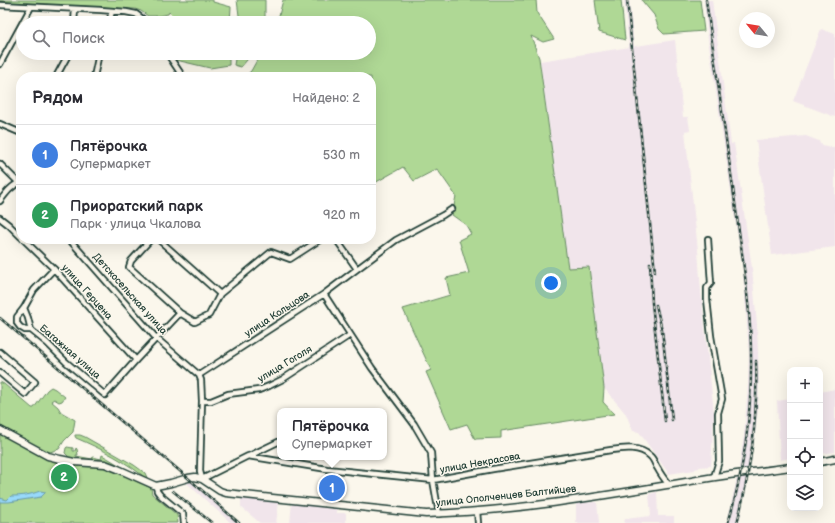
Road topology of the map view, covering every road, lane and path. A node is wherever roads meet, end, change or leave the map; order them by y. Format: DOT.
graph roads {
  1 [pos="0,5"];
  2 [pos="31,7"];
  3 [pos="75,9"];
  4 [pos="112,11"];
  5 [pos="26,16"];
  6 [pos="74,16"];
  7 [pos="111,16"];
  8 [pos="139,16"];
  9 [pos="16,35"];
  10 [pos="65,60"];
  11 [pos="98,60"];
  12 [pos="172,60"];
  13 [pos="0,64"];
  14 [pos="59,72"];
  15 [pos="95,72"];
  16 [pos="180,72"];
  17 [pos="0,124"];
  18 [pos="16,131"];
  19 [pos="0,164"];
  20 [pos="16,179"];
  21 [pos="16,185"];
  22 [pos="0,201"];
  23 [pos="452,209"];
  24 [pos="0,218"];
  25 [pos="16,232"];
  26 [pos="708,239"];
  27 [pos="28,244"];
  28 [pos="73,244"];
  29 [pos="146,244"];
  30 [pos="164,244"];
  31 [pos="313,244"];
  32 [pos="340,244"];
  33 [pos="357,268"];
  34 [pos="54,269"];
  35 [pos="220,294"];
  36 [pos="324,294"];
  37 [pos="180,313"];
  38 [pos="23,314"];
  39 [pos="31,330"];
  40 [pos="350,335"];
  41 [pos="156,338"];
  42 [pos="1,356"];
  43 [pos="136,360"];
  44 [pos="0,373"];
  45 [pos="199,375"];
  46 [pos="202,401"];
  47 [pos="0,430"];
  48 [pos="277,442"];
  49 [pos="248,456"];
  50 [pos="835,459"];
  51 [pos="823,461"];
  52 [pos="787,467"];
  53 [pos="714,477"];
  54 [pos="202,479"];
  55 [pos="433,480"];
  56 [pos="669,485"];
  57 [pos="156,486"];
  58 [pos="477,512"];
  59 [pos="439,514"];
  60 [pos="184,523"];
  61 [pos="478,523"];
  1 -- 2 [label="street"];
  2 -- 3 [label="street"];
  2 -- 5 [label="street"];
  3 -- 4 [label="street"];
  3 -- 6 [label="street"];
  4 -- 7 [label="street"];
  4 -- 8 [label="street"];
  9 -- 13 [label="street"];
  10 -- 14 [label="street"];
  11 -- 15 [label="street"];
  12 -- 16 [label="street"];
  17 -- 18 [label="street"];
  19 -- 20 [label="street"];
  21 -- 22 [label="street"];
  23 -- 33 [label="street, улица Кольцова"];
  24 -- 25 [label="street"];
  26 -- 53 [label="street"];
  27 -- 34 [label="street, улица Герцена"];
  28 -- 41 [label="street, Детскосельская улица"];
  29 -- 37 [label="street"];
  30 -- 35 [label="street"];
  31 -- 35 [label="street"];
  32 -- 33 [label="street"];
  33 -- 36 [label="street, улица Кольцова"];
  34 -- 38 [label="street"];
  34 -- 43 [label="street, улица Герцена"];
  35 -- 37 [label="street"];
  36 -- 40 [label="street"];
  36 -- 45 [label="street, улица Кольцова"];
  37 -- 41 [label="street"];
  38 -- 39 [label="street"];
  38 -- 39 [label="street, Багажная улица"];
  39 -- 43 [label="street, Багажная улица"];
  40 -- 46 [label="street, улица Гоголя"];
  40 -- 55 [label="street"];
  41 -- 43 [label="street"];
  41 -- 45 [label="street, Детскосельская улица"];
  42 -- 44 [label="street"];
  45 -- 46 [label="street"];
  46 -- 54 [label="street"];
  47 -- 57 [label="main road"];
  48 -- 49 [label="street"];
  49 -- 54 [label="street"];
  49 -- 55 [label="street, улица Некрасова"];
  50 -- 51 [label="main road"];
  52 -- 53 [label="main road, улица Ополченцев Балтийцев"];
  53 -- 56 [label="main road, улица Ополченцев Балтийцев"];
  54 -- 57 [label="main road"];
  54 -- 59 [label="main road, улица Ополченцев Балтийцев"];
  55 -- 56 [label="street, улица Некрасова"];
  55 -- 59 [label="street"];
  56 -- 58 [label="main road, улица Ополченцев Балтийцев"];
  57 -- 60 [label="street"];
  58 -- 59 [label="main road, улица Ополченцев Балтийцев"];
  58 -- 61 [label="street"];
}
